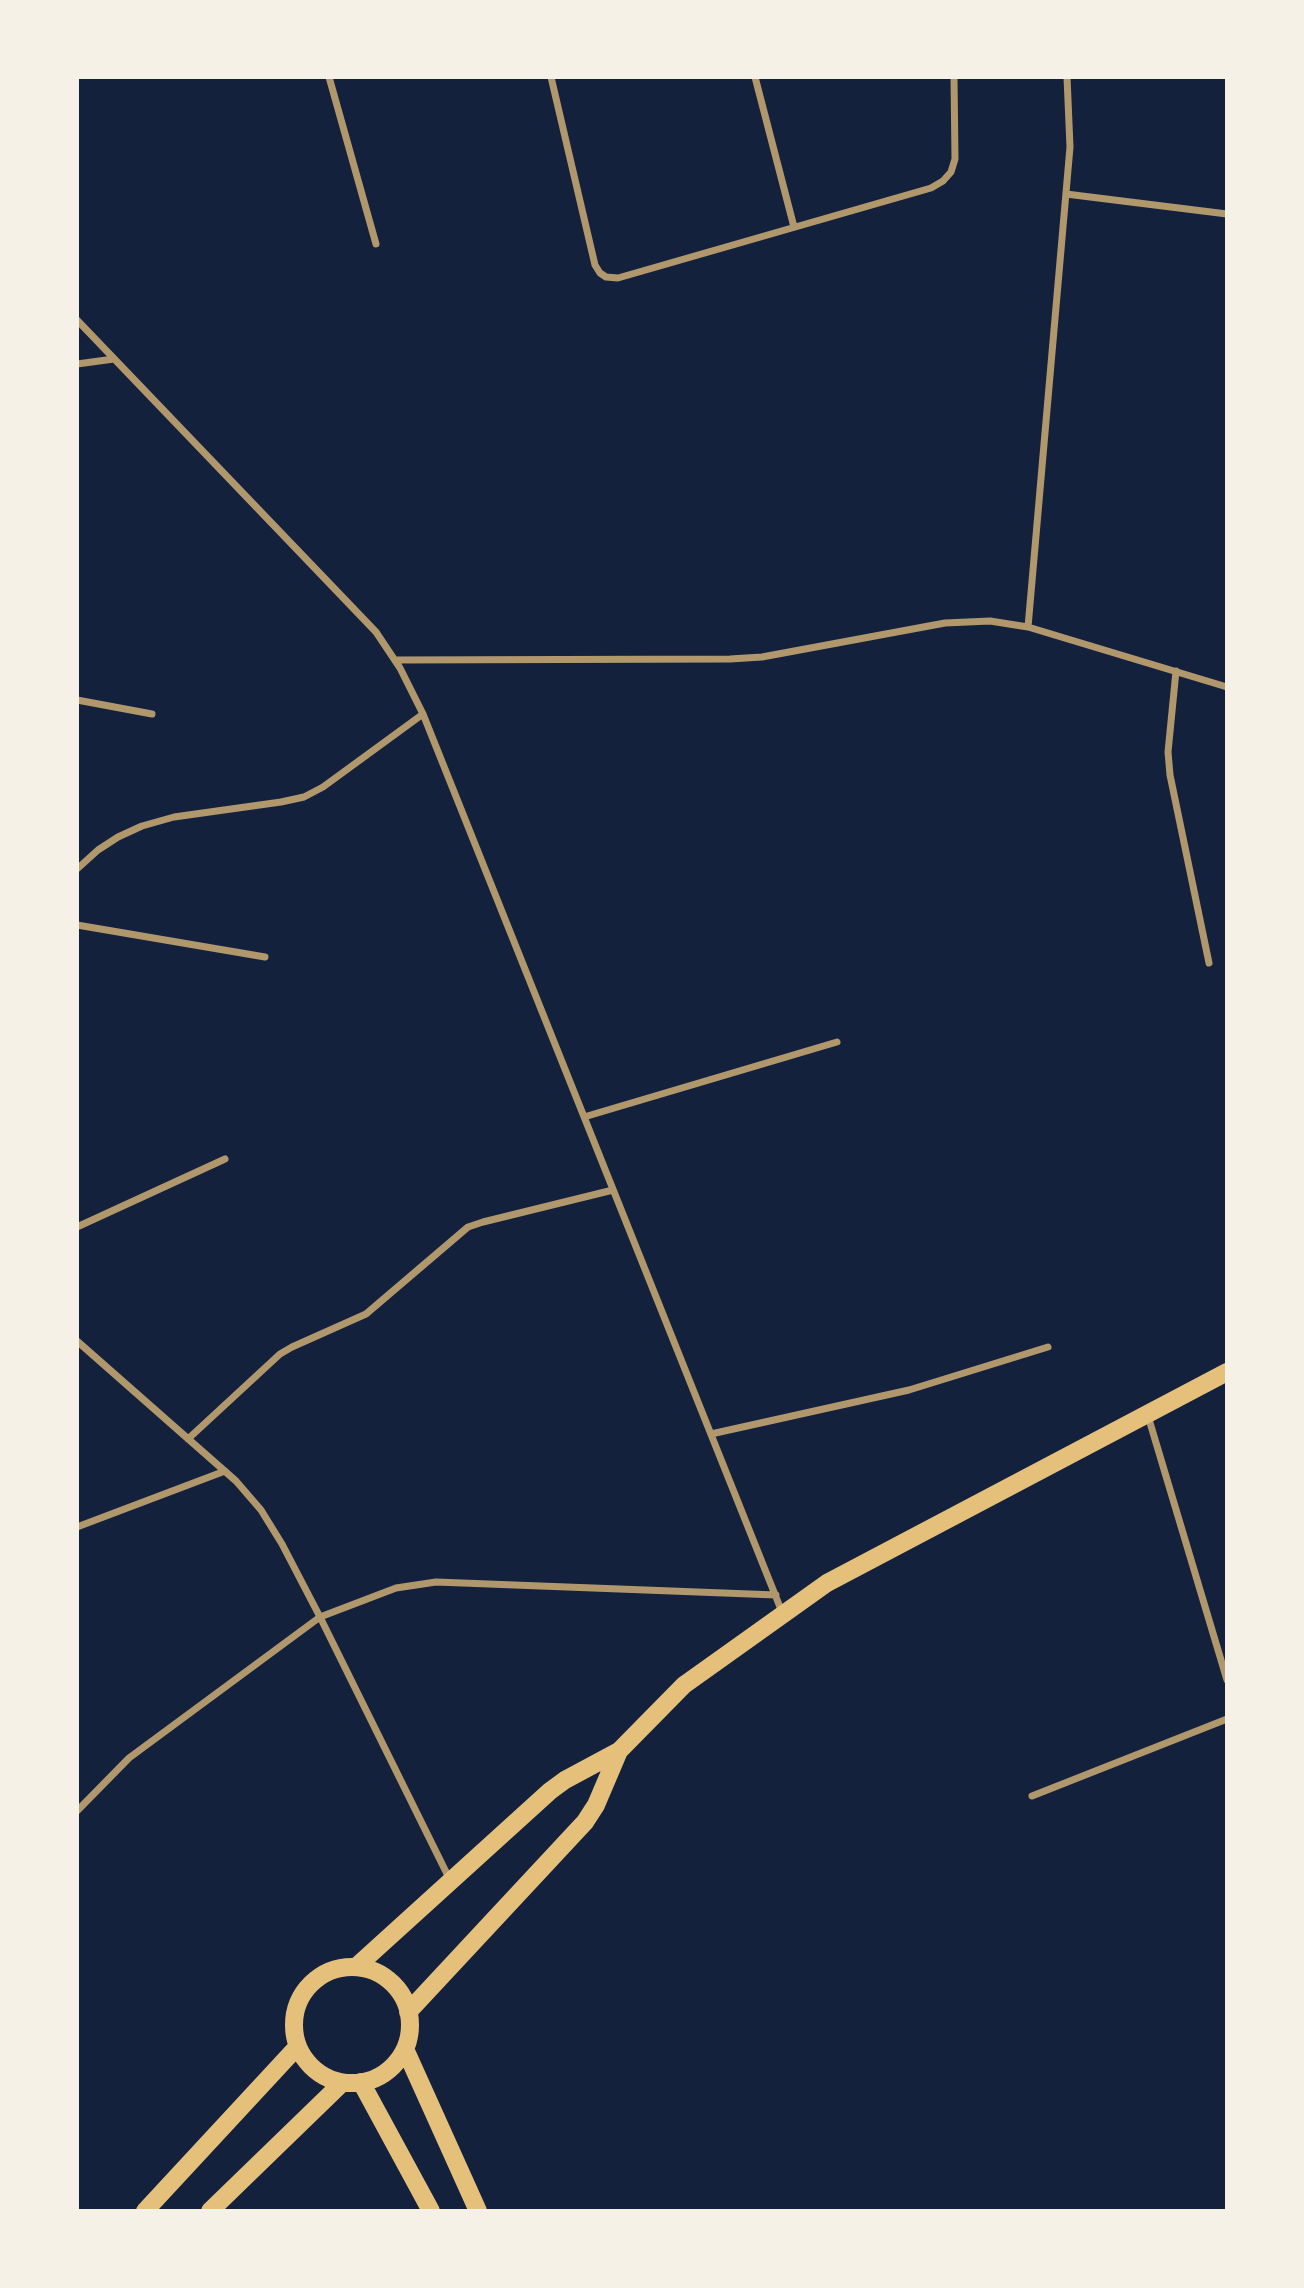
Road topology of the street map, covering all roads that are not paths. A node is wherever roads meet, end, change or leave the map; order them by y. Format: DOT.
graph roads {
  1 [pos="329,77"];
  2 [pos="551,77"];
  3 [pos="755,77"];
  4 [pos="954,77"];
  5 [pos="1067,77"];
  6 [pos="1066,194"];
  7 [pos="1227,214"];
  8 [pos="794,227"];
  9 [pos="376,244"];
  10 [pos="77,320"];
  11 [pos="114,359"];
  12 [pos="77,364"];
  13 [pos="1028,627"];
  14 [pos="395,660"];
  15 [pos="1176,671"];
  16 [pos="1227,687"];
  17 [pos="77,700"];
  18 [pos="152,714"];
  19 [pos="423,714"];
  20 [pos="77,869"];
  21 [pos="77,925"];
  22 [pos="265,957"];
  23 [pos="1209,963"];
  24 [pos="837,1042"];
  25 [pos="584,1117"];
  26 [pos="225,1158"];
  27 [pos="614,1190"];
  28 [pos="77,1227"];
  29 [pos="77,1341"];
  30 [pos="1048,1347"];
  31 [pos="1227,1372"];
  32 [pos="1147,1415"];
  33 [pos="711,1434"];
  34 [pos="188,1439"];
  35 [pos="225,1471"];
  36 [pos="77,1527"];
  37 [pos="776,1595"];
  38 [pos="783,1614"];
  39 [pos="320,1617"];
  40 [pos="1227,1680"];
  41 [pos="1227,1719"];
  42 [pos="620,1751"];
  43 [pos="1032,1797"];
  44 [pos="77,1811"];
  45 [pos="451,1882"];
  46 [pos="356,1967"];
  47 [pos="408,2012"];
  48 [pos="298,2047"];
  49 [pos="405,2049"];
  50 [pos="361,2082"];
  51 [pos="342,2083"];
  52 [pos="145,2211"];
  53 [pos="210,2211"];
  54 [pos="430,2211"];
  55 [pos="478,2211"];
  1 -- 9 [label="street"];
  2 -- 8 [label="street"];
  3 -- 8 [label="street"];
  4 -- 8 [label="street"];
  5 -- 6 [label="street"];
  6 -- 7 [label="street"];
  6 -- 13 [label="street"];
  10 -- 11 [label="street"];
  11 -- 12 [label="street"];
  11 -- 14 [label="street"];
  13 -- 14 [label="street"];
  13 -- 15 [label="street"];
  14 -- 19 [label="street"];
  15 -- 16 [label="street"];
  15 -- 23 [label="street"];
  17 -- 18 [label="street"];
  19 -- 20 [label="street"];
  19 -- 25 [label="street"];
  21 -- 22 [label="street"];
  24 -- 25 [label="street"];
  25 -- 27 [label="street"];
  26 -- 28 [label="street"];
  27 -- 33 [label="street"];
  27 -- 34 [label="street"];
  29 -- 34 [label="street"];
  30 -- 33 [label="street"];
  31 -- 32 [label="main road"];
  32 -- 38 [label="main road"];
  32 -- 40 [label="street"];
  33 -- 37 [label="street"];
  34 -- 35 [label="street"];
  35 -- 36 [label="street"];
  35 -- 39 [label="street"];
  37 -- 38 [label="street"];
  37 -- 39 [label="street"];
  38 -- 42 [label="main road"];
  39 -- 44 [label="street"];
  39 -- 45 [label="street"];
  41 -- 43 [label="street"];
  42 -- 45 [label="main road"];
  42 -- 47 [label="main road"];
  45 -- 46 [label="main road"];
  46 -- 47 [label="main road"];
  46 -- 48 [label="main road"];
  47 -- 49 [label="main road"];
  48 -- 51 [label="main road"];
  48 -- 52 [label="main road"];
  49 -- 50 [label="main road"];
  49 -- 55 [label="main road"];
  50 -- 51 [label="main road"];
  50 -- 54 [label="main road"];
  51 -- 53 [label="main road"];
}
